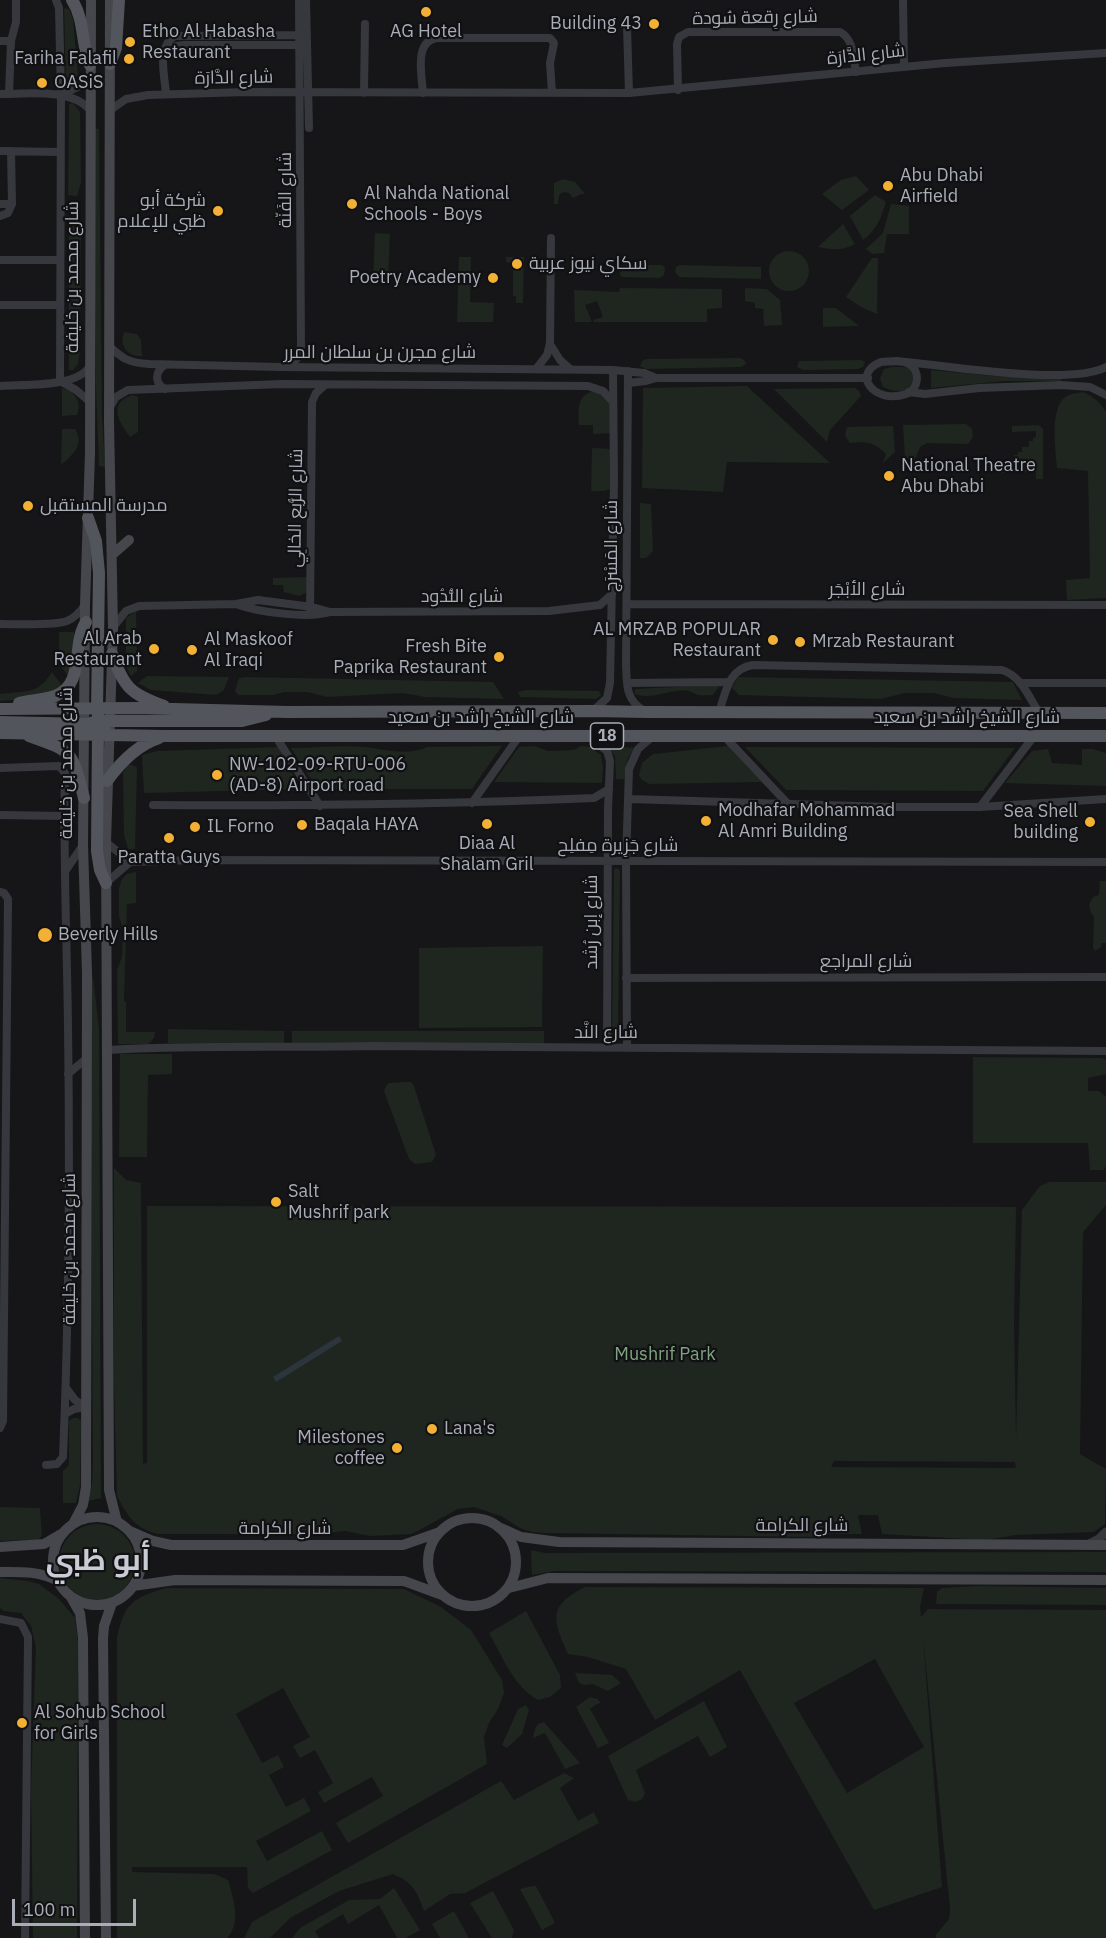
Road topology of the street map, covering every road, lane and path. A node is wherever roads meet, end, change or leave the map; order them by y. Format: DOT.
graph roads {
  1 [pos="16,0"];
  2 [pos="56,0"];
  3 [pos="72,0"];
  4 [pos="299,0"];
  5 [pos="306,0"];
  6 [pos="903,0"];
  7 [pos="91,1"];
  8 [pos="112,1"];
  9 [pos="365,24"];
  10 [pos="627,26"];
  11 [pos="299,35"];
  12 [pos="0,41"];
  13 [pos="11,41"];
  14 [pos="299,45"];
  15 [pos="164,52"];
  16 [pos="1106,53"];
  17 [pos="110,64"];
  18 [pos="904,66"];
  19 [pos="90,70"];
  20 [pos="856,72"];
  21 [pos="678,90"];
  22 [pos="304,92"];
  23 [pos="364,93"];
  24 [pos="423,93"];
  25 [pos="552,93"];
  26 [pos="629,93"];
  27 [pos="0,94"];
  28 [pos="9,94"];
  29 [pos="166,94"];
  30 [pos="61,95"];
  31 [pos="89,109"];
  32 [pos="109,111"];
  33 [pos="309,128"];
  34 [pos="0,151"];
  35 [pos="11,151"];
  36 [pos="60,152"];
  37 [pos="0,204"];
  38 [pos="12,204"];
  39 [pos="0,216"];
  40 [pos="551,238"];
  41 [pos="0,260"];
  42 [pos="60,260"];
  43 [pos="0,305"];
  44 [pos="60,305"];
  45 [pos="549,343"];
  46 [pos="109,346"];
  47 [pos="906,362"];
  48 [pos="166,364"];
  49 [pos="90,366"];
  50 [pos="280,368"];
  51 [pos="1106,368"];
  52 [pos="536,369"];
  53 [pos="567,369"];
  54 [pos="613,370"];
  55 [pos="628,371"];
  56 [pos="656,378"];
  57 [pos="868,378"];
  58 [pos="60,382"];
  59 [pos="628,383"];
  60 [pos="297,384"];
  61 [pos="326,384"];
  62 [pos="561,385"];
  63 [pos="0,386"];
  64 [pos="165,389"];
  65 [pos="909,392"];
  66 [pos="1106,395"];
  67 [pos="89,401"];
  68 [pos="312,402"];
  69 [pos="613,402"];
  70 [pos="109,409"];
  71 [pos="614,456"];
  72 [pos="628,458"];
  73 [pos="88,518"];
  74 [pos="129,540"];
  75 [pos="113,554"];
  76 [pos="612,594"];
  77 [pos="627,604"];
  78 [pos="85,605"];
  79 [pos="1106,605"];
  80 [pos="595,606"];
  81 [pos="310,611"];
  82 [pos="612,619"];
  83 [pos="86,622"];
  84 [pos="0,624"];
  85 [pos="113,628"];
  86 [pos="112,654"];
  87 [pos="611,656"];
  88 [pos="627,656"];
  89 [pos="729,682"];
  90 [pos="627,683"];
  91 [pos="1020,683"];
  92 [pos="1106,683"];
  93 [pos="1,709"];
  94 [pos="173,710"];
  95 [pos="1103,710"];
  96 [pos="594,711"];
  97 [pos="272,712"];
  98 [pos="647,712"];
  99 [pos="719,712"];
  100 [pos="1039,713"];
  101 [pos="97,721"];
  102 [pos="0,722"];
  103 [pos="0,733"];
  104 [pos="19,733"];
  105 [pos="520,735"];
  106 [pos="165,736"];
  107 [pos="276,736"];
  108 [pos="586,736"];
  109 [pos="653,736"];
  110 [pos="724,736"];
  111 [pos="1034,736"];
  112 [pos="1102,738"];
  113 [pos="0,768"];
  114 [pos="108,780"];
  115 [pos="609,789"];
  116 [pos="84,798"];
  117 [pos="594,798"];
  118 [pos="629,799"];
  119 [pos="1105,800"];
  120 [pos="472,803"];
  121 [pos="153,805"];
  122 [pos="789,805"];
  123 [pos="320,806"];
  124 [pos="980,807"];
  125 [pos="608,809"];
  126 [pos="0,815"];
  127 [pos="64,816"];
  128 [pos="106,842"];
  129 [pos="83,845"];
  130 [pos="607,861"];
  131 [pos="626,861"];
  132 [pos="130,862"];
  133 [pos="1106,862"];
  134 [pos="66,872"];
  135 [pos="106,883"];
  136 [pos="0,892"];
  137 [pos="1106,977"];
  138 [pos="626,978"];
  139 [pos="3,1018"];
  140 [pos="607,1047"];
  141 [pos="627,1047"];
  142 [pos="107,1050"];
  143 [pos="1106,1051"];
  144 [pos="87,1058"];
  145 [pos="68,1074"];
  146 [pos="3,1096"];
  147 [pos="3,1224"];
  148 [pos="2,1308"];
  149 [pos="66,1388"];
  150 [pos="86,1407"];
  151 [pos="65,1414"];
  152 [pos="0,1428"];
  153 [pos="46,1465"];
  154 [pos="117,1522"];
  155 [pos="73,1524"];
  156 [pos="501,1528"];
  157 [pos="130,1531"];
  158 [pos="63,1532"];
  159 [pos="440,1532"];
  160 [pos="1106,1532"];
  161 [pos="1106,1545"];
  162 [pos="1086,1546"];
  163 [pos="0,1547"];
  164 [pos="0,1572"];
  165 [pos="1106,1580"];
  166 [pos="56,1581"];
  167 [pos="133,1586"];
  168 [pos="509,1588"];
  169 [pos="442,1595"];
  170 [pos="72,1599"];
  171 [pos="112,1603"];
  172 [pos="0,1619"];
  173 [pos="26,1938"];
  174 [pos="85,1938"];
  175 [pos="106,1938"];
  1 -- 13 [label="street"];
  2 -- 30 [label="street, شارع محمد بن خليفة"];
  3 -- 19 [label="main road"];
  4 -- 11 [label="street, شارع الفَنّة"];
  5 -- 22 [label="street, شارع الفَنّة"];
  6 -- 18 [label="street"];
  7 -- 19 [label="main road, شارع محمد بن خليفة"];
  8 -- 17 [label="main road"];
  9 -- 23 [label="street"];
  10 -- 26 [label="street"];
  11 -- 14 [label="street, شارع الفَنّة"];
  11 -- 15 [label="street"];
  12 -- 13 [label="street"];
  13 -- 28 [label="street"];
  14 -- 15 [label="street"];
  14 -- 22 [label="street, شارع الفَنّة"];
  15 -- 29 [label="street"];
  16 -- 18 [label="street, شارع الدَّارَة"];
  17 -- 32 [label="main road, شارع محمد بن خليفة"];
  18 -- 20 [label="street, شارع الدَّارَة"];
  19 -- 30 [label="street"];
  19 -- 31 [label="main road, شارع محمد بن خليفة"];
  20 -- 21 [label="street, شارع الدَّارَة"];
  20 -- 21 [label="street, شارع رِقعة سُودة"];
  21 -- 26 [label="street, شارع الدَّارَة"];
  22 -- 23 [label="street, شارع الدَّارَة"];
  22 -- 29 [label="street, شارع الدَّارَة"];
  22 -- 33 [label="street, شارع الفَنّة"];
  22 -- 50 [label="street, شارع الفَنّة"];
  23 -- 24 [label="street, شارع الدَّارَة"];
  24 -- 25 [label="street, شارع الدَّارَة"];
  24 -- 25 [label="street"];
  25 -- 26 [label="street, شارع الدَّارَة"];
  27 -- 28 [label="street"];
  28 -- 30 [label="street"];
  29 -- 32 [label="street, شارع الدَّارَة"];
  30 -- 31 [label="street"];
  30 -- 36 [label="street, شارع محمد بن خليفة"];
  31 -- 49 [label="main road, شارع محمد بن خليفة"];
  32 -- 46 [label="main road, شارع محمد بن خليفة"];
  34 -- 35 [label="street"];
  35 -- 36 [label="street"];
  35 -- 38 [label="street"];
  36 -- 42 [label="street, شارع محمد بن خليفة"];
  37 -- 38 [label="street"];
  38 -- 39 [label="street"];
  40 -- 45 [label="street"];
  41 -- 42 [label="street"];
  42 -- 44 [label="street, شارع محمد بن خليفة"];
  43 -- 44 [label="street"];
  44 -- 58 [label="street, شارع محمد بن خليفة"];
  45 -- 52 [label="street"];
  45 -- 53 [label="street"];
  46 -- 48 [label="street, شارع مجرن بن سلطان المرر"];
  46 -- 70 [label="main road, شارع محمد بن خليفة"];
  47 -- 51 [label="street"];
  47 -- 57 [label="street"];
  47 -- 65 [label="street"];
  48 -- 50 [label="street, شارع مجرن بن سلطان المرر"];
  48 -- 64 [label="street"];
  49 -- 58 [label="street"];
  49 -- 67 [label="main road, شارع محمد بن خليفة"];
  50 -- 52 [label="street, شارع مجرن بن سلطان المرر"];
  52 -- 53 [label="street, شارع مجرن بن سلطان المرر"];
  53 -- 54 [label="street, شارع مجرن بن سلطان المرر"];
  53 -- 62 [label="street"];
  54 -- 55 [label="street, شارع مجرن بن سلطان المرر"];
  54 -- 69 [label="street, شارع المَسْرَج"];
  55 -- 56 [label="street, شارع مجرن بن سلطان المرر"];
  55 -- 59 [label="street, شارع المَسْرَج"];
  56 -- 57 [label="street, شارع مجرن بن سلطان المرر"];
  56 -- 59 [label="street, شارع مجرن بن سلطان المرر"];
  57 -- 65 [label="street"];
  58 -- 63 [label="street"];
  58 -- 67 [label="street"];
  59 -- 72 [label="street, شارع المَسْرَج"];
  60 -- 61 [label="street, شارع مجرن بن سلطان المرر"];
  60 -- 64 [label="street, شارع مجرن بن سلطان المرر"];
  60 -- 68 [label="street"];
  61 -- 62 [label="street, شارع مجرن بن سلطان المرر"];
  61 -- 68 [label="street"];
  62 -- 69 [label="street, شارع مجرن بن سلطان المرر"];
  64 -- 70 [label="street, شارع مجرن بن سلطان المرر"];
  65 -- 66 [label="street"];
  67 -- 73 [label="main road, شارع محمد بن خليفة"];
  68 -- 81 [label="street, شارع الرُّبع الخالِي"];
  69 -- 71 [label="street, شارع المَسْرَج"];
  70 -- 75 [label="main road, شارع محمد بن خليفة"];
  71 -- 72 [label="street"];
  71 -- 76 [label="street, شارع المَسْرَج"];
  72 -- 77 [label="street, شارع المَسْرَج"];
  73 -- 78 [label="main road, شارع محمد بن خليفة"];
  73 -- 101 [label="main road"];
  74 -- 75 [label="main road"];
  75 -- 85 [label="main road, شارع محمد بن خليفة"];
  76 -- 80 [label="street, شارع النُّدُود"];
  76 -- 82 [label="street, شارع المَسْرَج"];
  77 -- 79 [label="street, شارع الأبْجَر"];
  77 -- 88 [label="street, شارع المَسْرَج"];
  78 -- 83 [label="main road, شارع محمد بن خليفة"];
  78 -- 84 [label="street"];
  80 -- 81 [label="street, شارع النُّدُود"];
  80 -- 82 [label="street"];
  81 -- 85 [label="street, شارع النُّدُود"];
  82 -- 87 [label="street, شارع المَسْرَج"];
  83 -- 93 [label="main road"];
  83 -- 101 [label="main road, شارع محمد بن خليفة"];
  85 -- 86 [label="main road, شارع محمد بن خليفة"];
  86 -- 94 [label="main road"];
  86 -- 101 [label="main road, شارع محمد بن خليفة"];
  87 -- 88 [label="street"];
  87 -- 96 [label="street, شارع المَسْرَج"];
  88 -- 90 [label="street, شارع المَسْرَج"];
  89 -- 90 [label="street"];
  89 -- 91 [label="street, شارع الشيخ راشد بن سعيد"];
  89 -- 99 [label="street"];
  90 -- 98 [label="street, شارع المَسْرَج"];
  91 -- 92 [label="street, شارع الشيخ راشد بن سعيد"];
  91 -- 100 [label="street, شارع الشيخ راشد بن سعيد"];
  93 -- 101 [label="main road, شارع الشيخ راشد بن سعيد / 18"];
  94 -- 97 [label="main road, شارع الشيخ راشد بن سعيد / 18"];
  94 -- 101 [label="main road, شارع الشيخ راشد بن سعيد / 18"];
  95 -- 100 [label="main road, شارع الشيخ راشد بن سعيد / 18"];
  96 -- 97 [label="main road, شارع الشيخ راشد بن سعيد / 18"];
  96 -- 98 [label="main road, شارع الشيخ راشد بن سعيد / 18"];
  97 -- 101 [label="main road"];
  98 -- 99 [label="main road, شارع الشيخ راشد بن سعيد / 18"];
  99 -- 100 [label="main road, شارع الشيخ راشد بن سعيد / 18"];
  101 -- 102 [label="main road"];
  101 -- 104 [label="main road, شارع الشيخ راشد بن سعيد / 18"];
  101 -- 106 [label="main road, شارع الشيخ راشد بن سعيد / 18"];
  101 -- 114 [label="main road, شارع محمد بن خليفة"];
  101 -- 116 [label="main road, شارع محمد بن خليفة"];
  101 -- 135 [label="main road"];
  103 -- 104 [label="main road, شارع الشيخ راشد بن سعيد / 18"];
  104 -- 116 [label="main road"];
  105 -- 107 [label="main road, شارع الشيخ راشد بن سعيد / 18"];
  105 -- 108 [label="main road, شارع الشيخ راشد بن سعيد / 18"];
  105 -- 120 [label="street"];
  106 -- 107 [label="main road, شارع الشيخ راشد بن سعيد / 18"];
  106 -- 114 [label="main road"];
  107 -- 123 [label="street"];
  108 -- 109 [label="main road, شارع الشيخ راشد بن سعيد / 18"];
  108 -- 115 [label="street, شارع إبن رُشد"];
  109 -- 110 [label="main road, شارع الشيخ راشد بن سعيد / 18"];
  109 -- 118 [label="street, شارع إبن رُشد"];
  110 -- 111 [label="main road, شارع الشيخ راشد بن سعيد / 18"];
  110 -- 122 [label="street"];
  111 -- 112 [label="main road, شارع الشيخ راشد بن سعيد / 18"];
  111 -- 124 [label="street"];
  113 -- 127 [label="street"];
  114 -- 128 [label="main road, شارع محمد بن خليفة"];
  115 -- 117 [label="street"];
  115 -- 125 [label="street, شارع إبن رُشد"];
  116 -- 129 [label="main road, شارع محمد بن خليفة"];
  117 -- 120 [label="street"];
  117 -- 125 [label="street"];
  118 -- 122 [label="street"];
  118 -- 131 [label="street, شارع إبن رُشد"];
  119 -- 124 [label="street"];
  120 -- 123 [label="street"];
  121 -- 123 [label="street"];
  122 -- 124 [label="street"];
  125 -- 130 [label="street, شارع إبن رُشد"];
  126 -- 127 [label="street"];
  127 -- 134 [label="street"];
  128 -- 132 [label="street"];
  128 -- 135 [label="main road, شارع محمد بن خليفة"];
  129 -- 134 [label="street"];
  129 -- 144 [label="main road, شارع محمد بن خليفة"];
  130 -- 131 [label="street, شارع جَزِيرة مِفلِح"];
  130 -- 132 [label="street, شارع جَزِيرة مِفلِح"];
  130 -- 140 [label="street, شارع إبن رُشد"];
  131 -- 133 [label="street, شارع جَزِيرة مِفلِح"];
  131 -- 138 [label="street, شارع إبن رُشد"];
  132 -- 135 [label="street"];
  134 -- 145 [label="street"];
  135 -- 142 [label="main road, شارع محمد بن خليفة"];
  136 -- 139 [label="street"];
  137 -- 138 [label="street, شارع المراجع"];
  138 -- 141 [label="street, شارع إبن رُشد"];
  139 -- 146 [label="street"];
  140 -- 141 [label="street, شارع النَّد"];
  140 -- 142 [label="street, شارع النَّد"];
  141 -- 143 [label="street, شارع النَّد"];
  142 -- 154 [label="main road, شارع محمد بن خليفة"];
  144 -- 145 [label="street"];
  144 -- 150 [label="main road, شارع محمد بن خليفة"];
  145 -- 149 [label="street"];
  146 -- 147 [label="street"];
  147 -- 148 [label="street"];
  148 -- 152 [label="street"];
  149 -- 150 [label="street"];
  149 -- 151 [label="street"];
  150 -- 151 [label="street"];
  150 -- 155 [label="main road, شارع محمد بن خليفة"];
  151 -- 153 [label="street"];
  154 -- 155 [label="main road"];
  154 -- 157 [label="main road"];
  155 -- 158 [label="main road"];
  156 -- 159 [label="main road"];
  156 -- 162 [label="main road, شارع الكرامة"];
  156 -- 168 [label="main road"];
  157 -- 159 [label="main road, شارع الكرامة"];
  157 -- 167 [label="main road"];
  158 -- 163 [label="main road"];
  158 -- 166 [label="main road"];
  159 -- 169 [label="main road"];
  160 -- 162 [label="street"];
  161 -- 162 [label="main road, شارع الكرامة"];
  164 -- 166 [label="main road"];
  165 -- 168 [label="main road"];
  166 -- 170 [label="main road"];
  167 -- 169 [label="main road"];
  167 -- 171 [label="main road"];
  168 -- 169 [label="main road"];
  170 -- 171 [label="main road"];
  170 -- 174 [label="main road"];
  171 -- 175 [label="main road"];
  172 -- 173 [label="street"];
}
